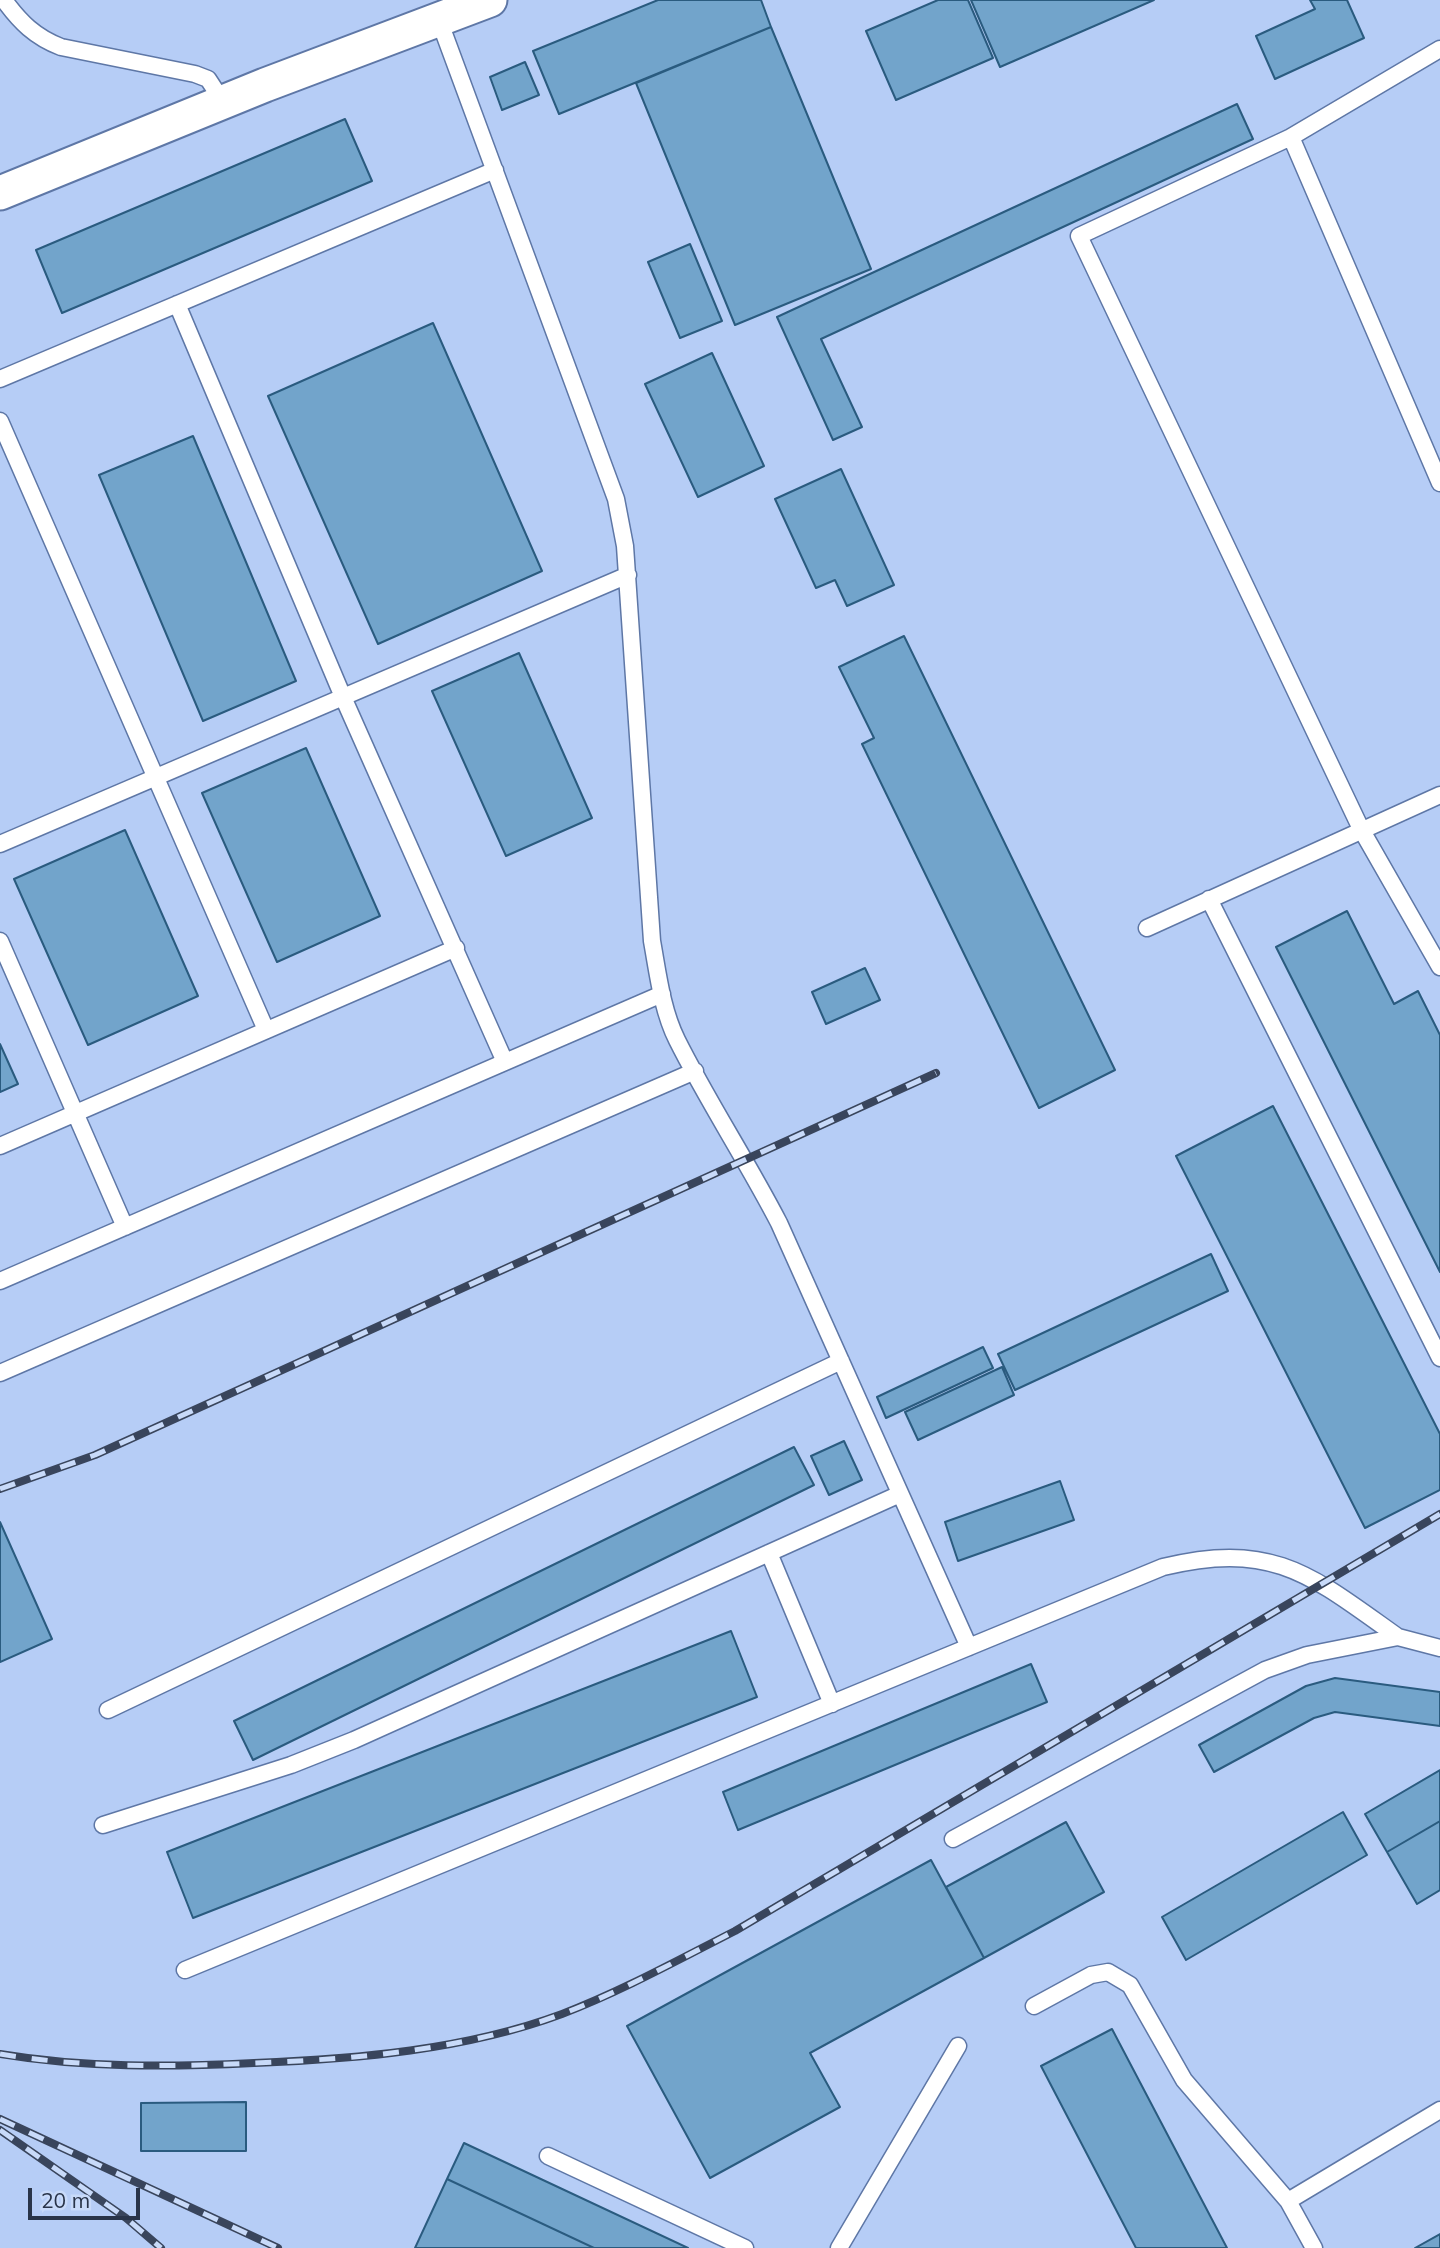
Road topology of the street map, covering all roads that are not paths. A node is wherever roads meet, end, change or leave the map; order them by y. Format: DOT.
graph roads {
  1 [pos="4,0"];
  2 [pos="490,0"];
  3 [pos="439,20"];
  4 [pos="1440,49"];
  5 [pos="223,102"];
  6 [pos="1291,137"];
  7 [pos="495,170"];
  8 [pos="0,193"];
  9 [pos="177,304"];
  10 [pos="2,372"];
  11 [pos="0,421"];
  12 [pos="1440,483"];
  13 [pos="628,575"];
  14 [pos="344,697"];
  15 [pos="155,778"];
  16 [pos="1440,795"];
  17 [pos="1361,829"];
  18 [pos="0,844"];
  19 [pos="1209,899"];
  20 [pos="1147,928"];
  21 [pos="0,941"];
  22 [pos="456,948"];
  23 [pos="1440,967"];
  24 [pos="662,994"];
  25 [pos="266,1030"];
  26 [pos="505,1062"];
  27 [pos="695,1071"];
  28 [pos="75,1113"];
  29 [pos="0,1146"];
  30 [pos="125,1227"];
  31 [pos="0,1281"];
  32 [pos="1440,1358"];
  33 [pos="841,1361"];
  34 [pos="0,1373"];
  35 [pos="900,1494"];
  36 [pos="769,1553"];
  37 [pos="1398,1637"];
  38 [pos="969,1647"];
  39 [pos="1440,1648"];
  40 [pos="832,1704"];
  41 [pos="108,1710"];
  42 [pos="103,1825"];
  43 [pos="953,1839"];
  44 [pos="186,1970"];
  45 [pos="1034,2006"];
  46 [pos="958,2046"];
  47 [pos="1440,2110"];
  48 [pos="548,2156"];
  49 [pos="1288,2201"];
  50 [pos="745,2248"];
  51 [pos="839,2248"];
  52 [pos="1314,2248"];
  1 -- 5 [label="lane"];
  2 -- 3 [label="street"];
  3 -- 5 [label="street"];
  3 -- 7 [label="lane"];
  4 -- 6 [label="lane"];
  5 -- 8 [label="street"];
  6 -- 12 [label="lane"];
  6 -- 17 [label="lane"];
  7 -- 9 [label="lane"];
  7 -- 13 [label="lane"];
  9 -- 10 [label="lane"];
  9 -- 14 [label="lane"];
  11 -- 15 [label="lane"];
  13 -- 14 [label="lane"];
  13 -- 24 [label="lane"];
  14 -- 15 [label="lane"];
  14 -- 22 [label="lane"];
  15 -- 18 [label="lane"];
  15 -- 25 [label="lane"];
  16 -- 17 [label="lane"];
  17 -- 19 [label="lane"];
  17 -- 23 [label="lane"];
  19 -- 20 [label="lane"];
  19 -- 32 [label="lane"];
  21 -- 28 [label="lane"];
  22 -- 25 [label="lane"];
  22 -- 26 [label="lane"];
  24 -- 26 [label="lane"];
  24 -- 27 [label="lane"];
  25 -- 28 [label="lane"];
  26 -- 30 [label="lane"];
  27 -- 33 [label="lane"];
  27 -- 34 [label="lane"];
  28 -- 29 [label="lane"];
  28 -- 30 [label="lane"];
  30 -- 31 [label="lane"];
  33 -- 35 [label="lane"];
  33 -- 41 [label="lane"];
  35 -- 36 [label="lane"];
  35 -- 38 [label="lane"];
  36 -- 40 [label="lane"];
  36 -- 42 [label="lane"];
  37 -- 38 [label="lane"];
  37 -- 39 [label="lane"];
  37 -- 43 [label="lane"];
  38 -- 40 [label="lane"];
  40 -- 44 [label="lane"];
  45 -- 49 [label="lane"];
  46 -- 51 [label="lane"];
  47 -- 49 [label="lane"];
  48 -- 50 [label="lane"];
  49 -- 52 [label="lane"];
}
